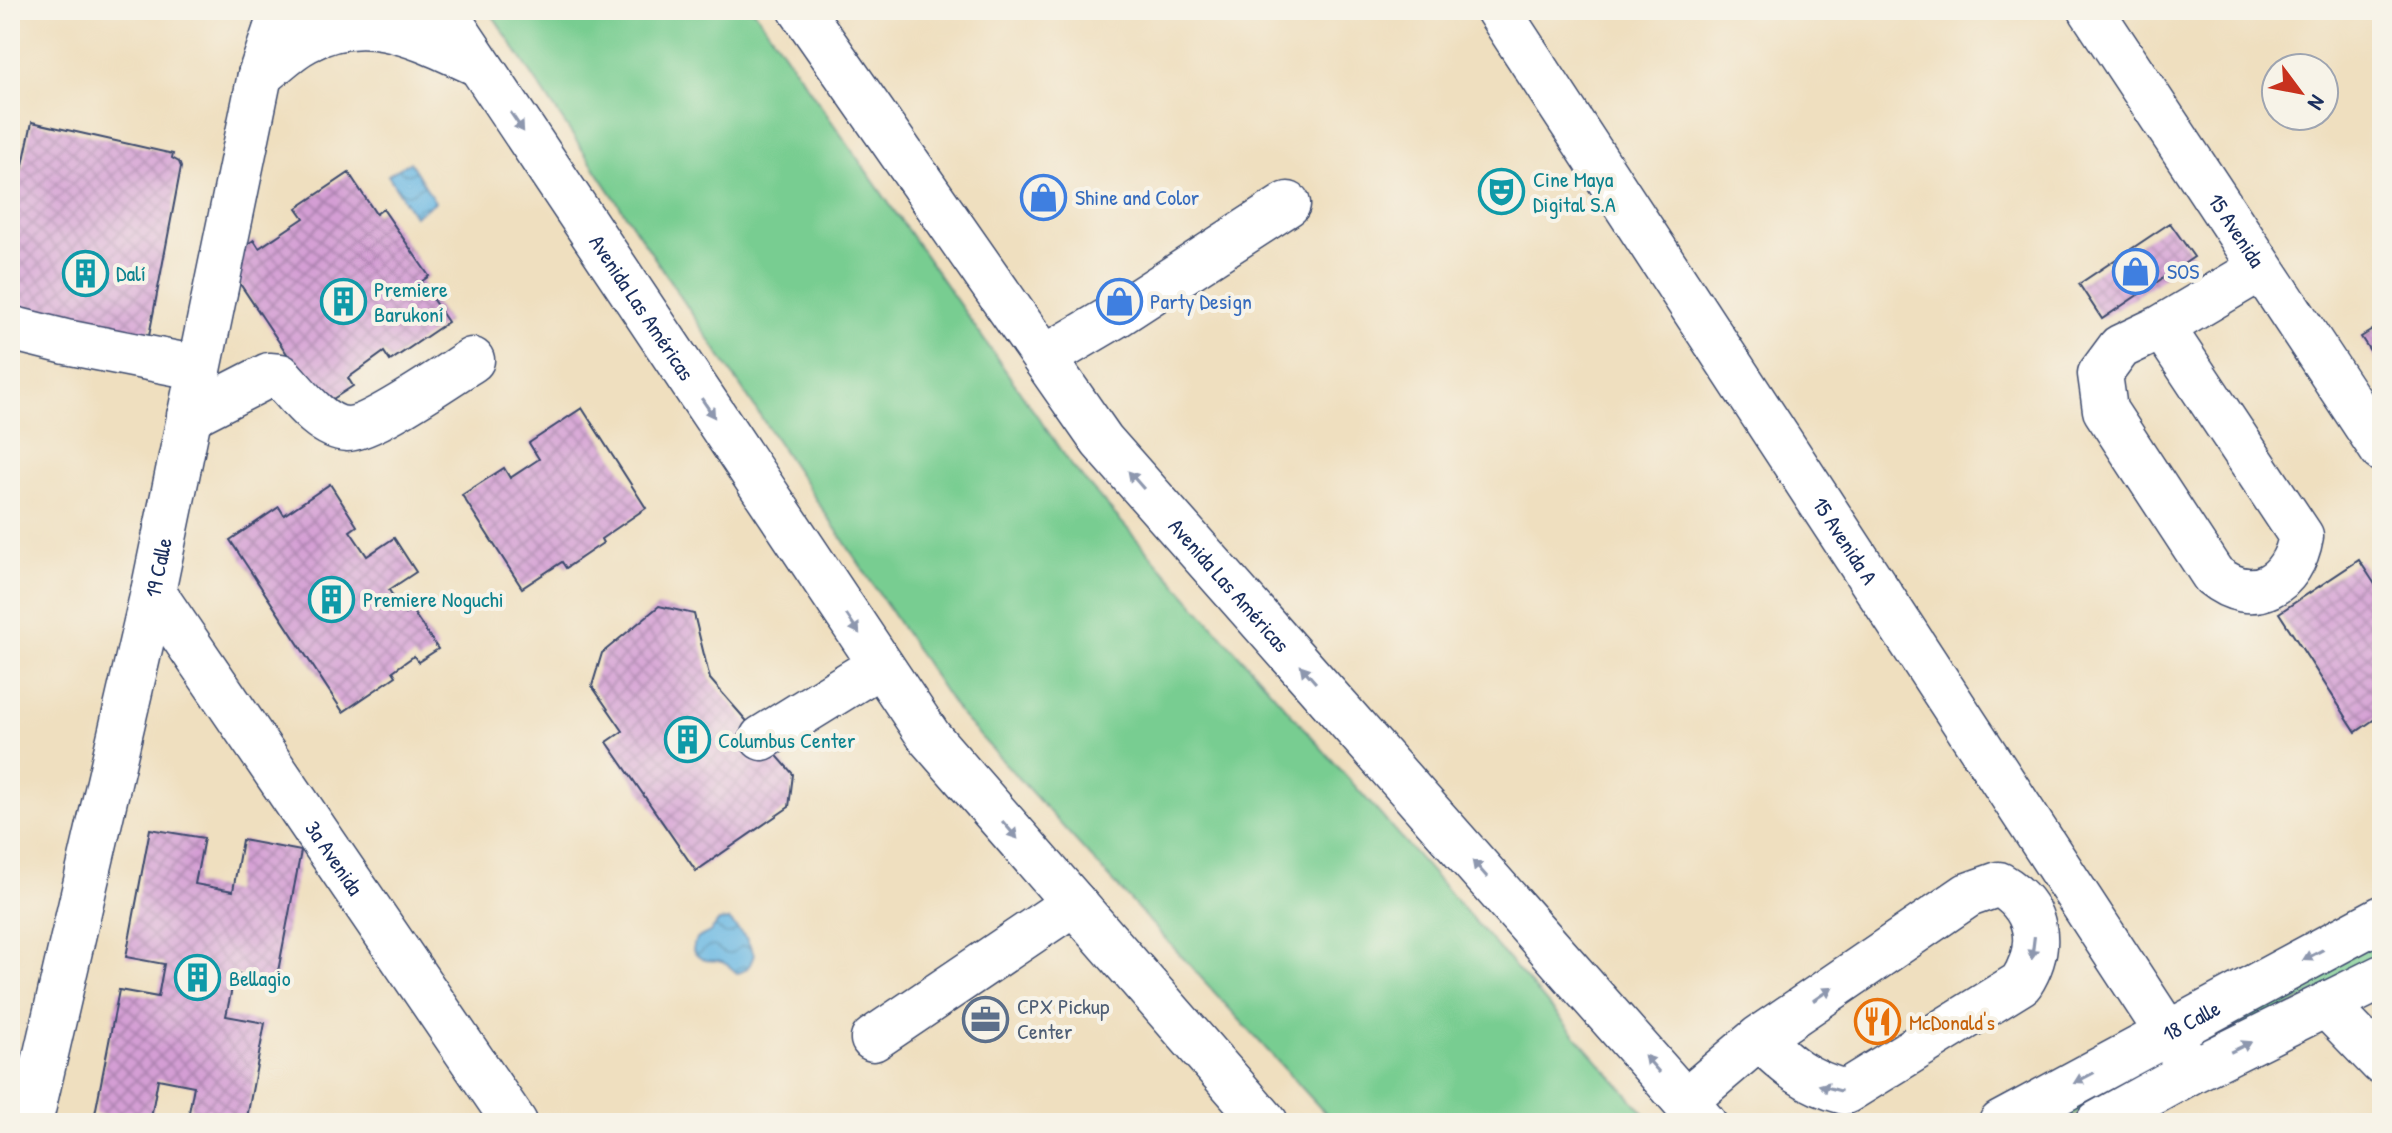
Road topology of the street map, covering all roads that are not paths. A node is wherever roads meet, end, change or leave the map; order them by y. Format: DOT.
graph roads {
  1 [pos="282,10"];
  2 [pos="443,10"];
  3 [pos="801,10"];
  4 [pos="1498,10"];
  5 [pos="2091,10"];
  6 [pos="478,64"];
  7 [pos="260,75"];
  8 [pos="1288,204"];
  9 [pos="2260,269"];
  10 [pos="2162,327"];
  11 [pos="10,328"];
  12 [pos="1044,358"];
  13 [pos="472,360"];
  14 [pos="199,368"];
  15 [pos="189,416"];
  16 [pos="2382,450"];
  17 [pos="153,592"];
  18 [pos="880,665"];
  19 [pos="762,738"];
  20 [pos="2060,868"];
  21 [pos="2015,893"];
  22 [pos="1074,903"];
  23 [pos="2382,918"];
  24 [pos="2379,983"];
  25 [pos="2326,1005"];
  26 [pos="2168,1033"];
  27 [pos="1759,1038"];
  28 [pos="873,1039"];
  29 [pos="2382,1063"];
  30 [pos="2192,1071"];
  31 [pos="1694,1112"];
  32 [pos="30,1123"];
  33 [pos="515,1123"];
  34 [pos="1266,1123"];
  35 [pos="2001,1123"];
  36 [pos="2098,1123"];
  1 -- 7 [label="street, 19 Calle"];
  2 -- 6 [label="street, Avenida Las Américas"];
  3 -- 12 [label="street, Avenida Las Américas"];
  4 -- 20 [label="street, 15 Avenida A"];
  5 -- 9 [label="street, 15 Avenida"];
  6 -- 7 [label="street"];
  6 -- 18 [label="street, Avenida Las Américas, one-way"];
  7 -- 14 [label="street, 19 Calle"];
  8 -- 12 [label="street"];
  9 -- 10 [label="street"];
  9 -- 16 [label="street, 15 Avenida"];
  10 -- 10 [label="street"];
  11 -- 14 [label="street"];
  31 -- 12 [label="street, Avenida Las Américas, one-way"];
  13 -- 15 [label="street"];
  14 -- 15 [label="street, 19 Calle"];
  15 -- 17 [label="street, 19 Calle"];
  17 -- 32 [label="street, 19 Calle"];
  17 -- 33 [label="street, 3a Avenida"];
  18 -- 19 [label="street"];
  18 -- 22 [label="street, Avenida Las Américas, one-way"];
  20 -- 21 [label="street"];
  20 -- 26 [label="street, 15 Avenida A"];
  27 -- 21 [label="street, one-way"];
  21 -- 27 [label="street, one-way"];
  22 -- 28 [label="street"];
  22 -- 34 [label="street, Avenida Las Américas"];
  23 -- 26 [label="street, 18 Calle, one-way"];
  24 -- 25 [label="street, 18 Calle"];
  25 -- 29 [label="street"];
  30 -- 25 [label="street, 18 Calle, one-way"];
  26 -- 30 [label="street, 15 Avenida A"];
  26 -- 35 [label="street, 18 Calle, one-way"];
  27 -- 31 [label="street"];
  30 -- 36 [label="street, 18 Calle"];
}
